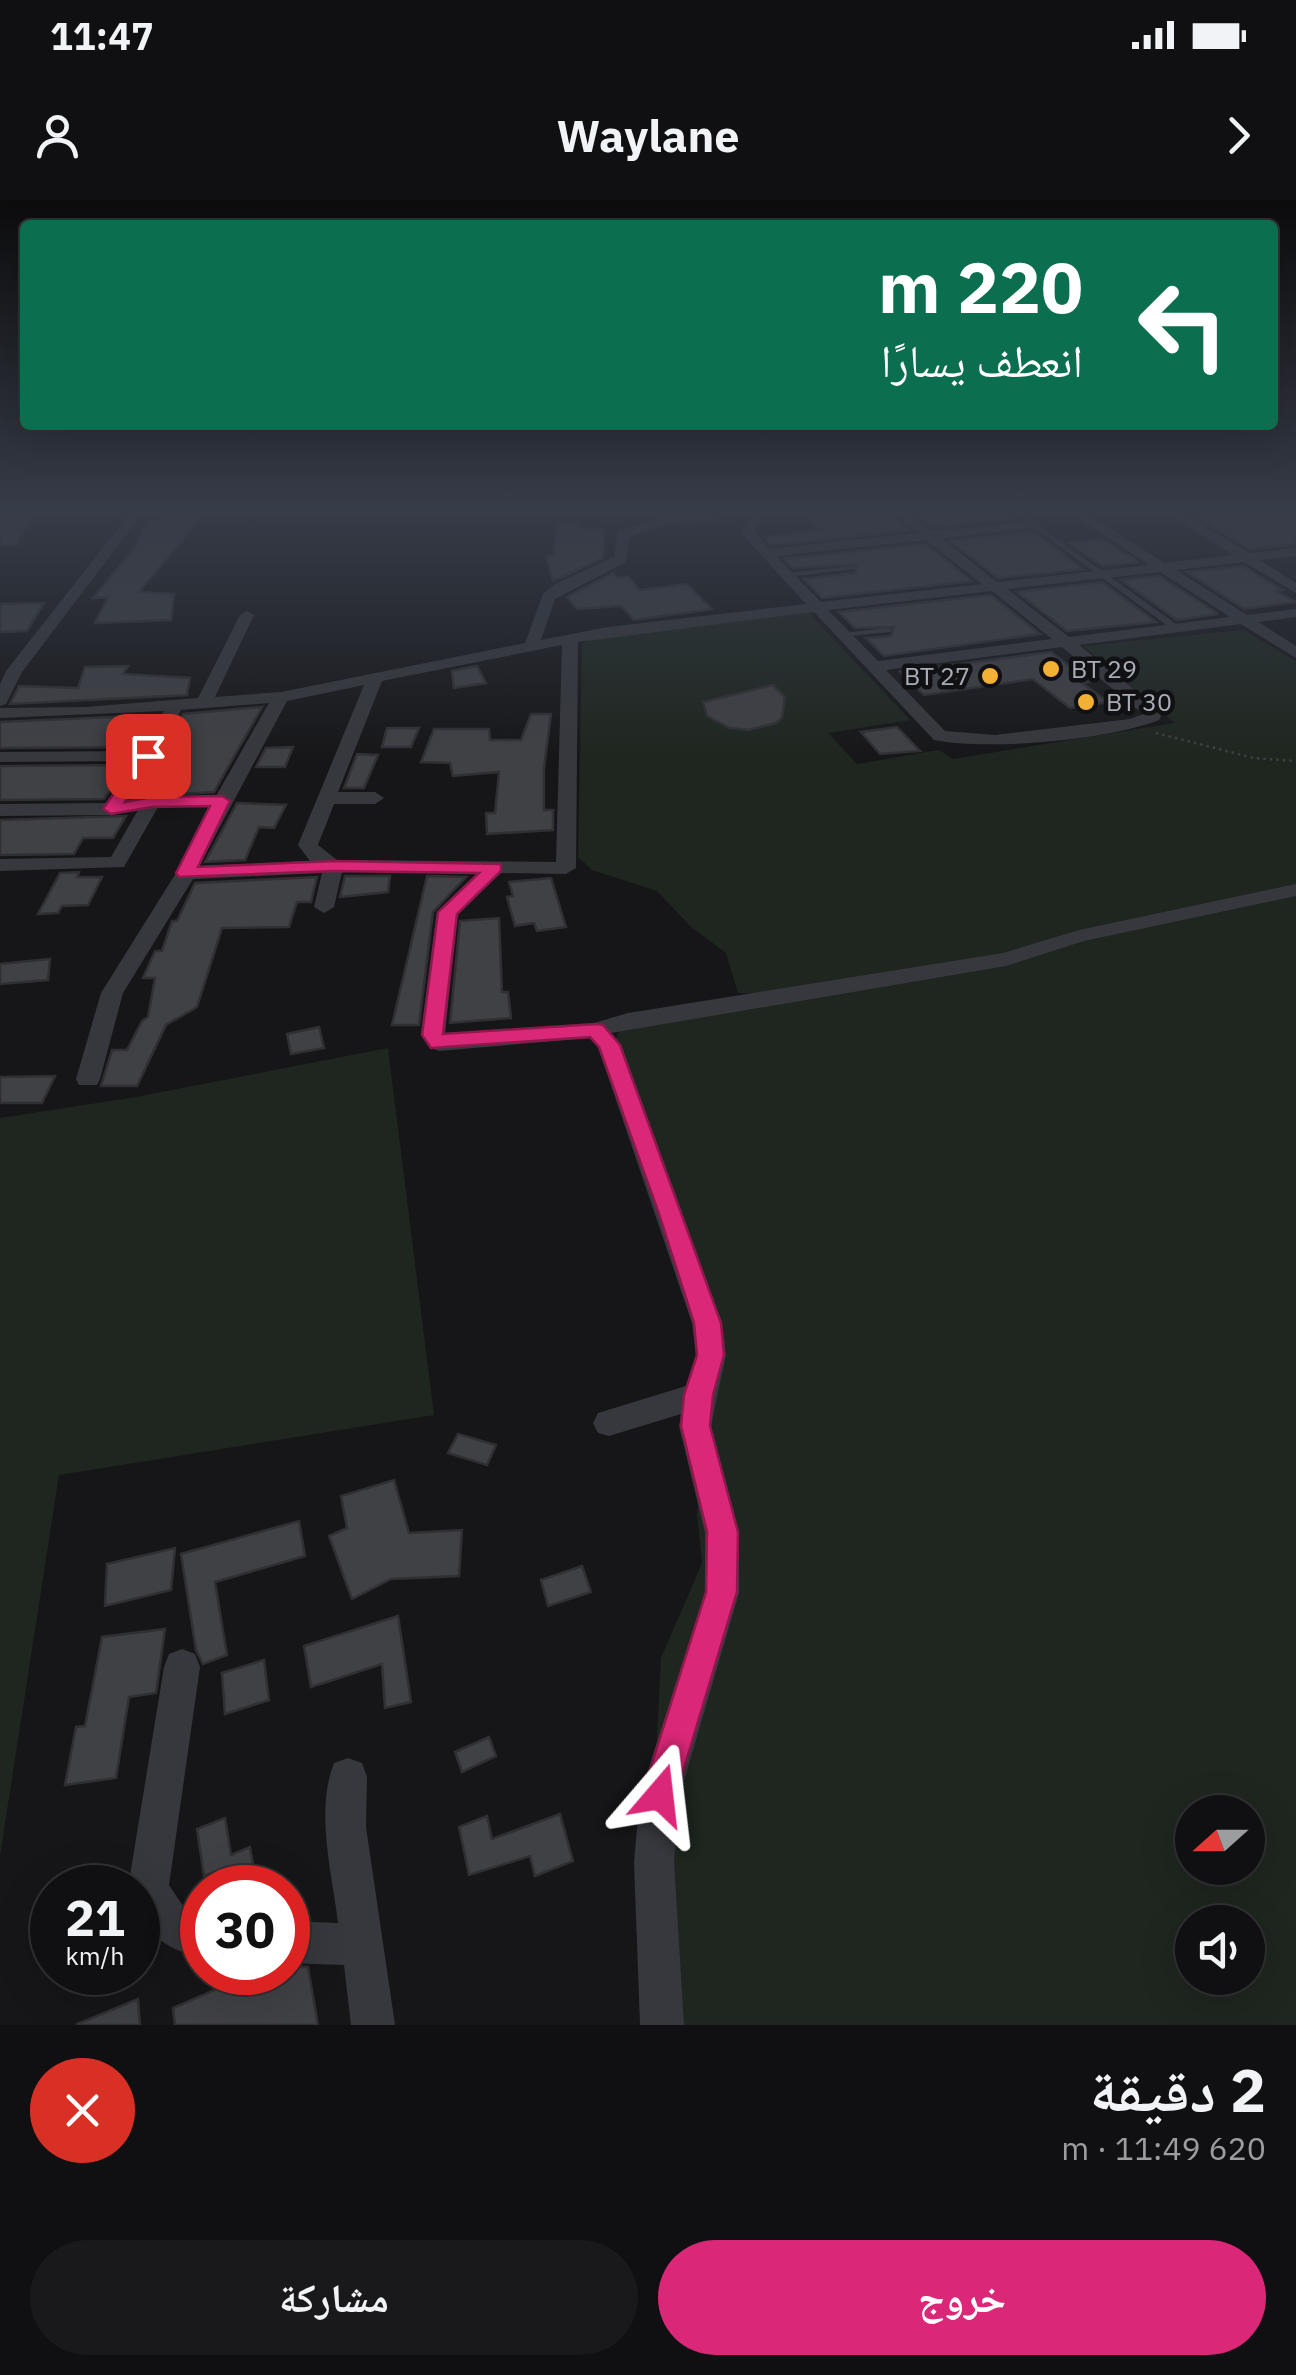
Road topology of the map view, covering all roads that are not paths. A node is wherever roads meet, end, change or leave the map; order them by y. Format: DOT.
graph roads {
  1 [pos="75,592"];
  2 [pos="554,592"];
  3 [pos="801,592"];
  4 [pos="935,592"];
  5 [pos="998,592"];
  6 [pos="1122,592"];
  7 [pos="1200,592"];
  8 [pos="813,606"];
  9 [pos="1296,613"];
  10 [pos="246,616"];
  11 [pos="1242,620"];
  12 [pos="1176,628"];
  13 [pos="888,630"];
  14 [pos="842,636"];
  15 [pos="570,639"];
  16 [pos="1062,642"];
  17 [pos="531,647"];
  18 [pos="1296,654"];
  19 [pos="871,666"];
  20 [pos="375,678"];
  21 [pos="281,697"];
  22 [pos="0,701"];
  23 [pos="204,703"];
  24 [pos="175,705"];
  25 [pos="0,712"];
  26 [pos="148,756"];
  27 [pos="0,757"];
  28 [pos="327,798"];
  29 [pos="375,798"];
  30 [pos="222,801"];
  31 [pos="152,802"];
  32 [pos="111,809"];
  33 [pos="0,810"];
  34 [pos="0,865"];
  35 [pos="334,866"];
  36 [pos="495,868"];
  37 [pos="186,873"];
  38 [pos="1296,890"];
  39 [pos="324,907"];
  40 [pos="596,1030"];
  41 [pos="88,1079"];
  42 [pos="698,1395"];
  43 [pos="609,1423"];
  44 [pos="182,1666"];
  45 [pos="348,1778"];
  46 [pos="180,1934"];
  47 [pos="310,1943"];
  48 [pos="360,1945"];
  49 [pos="374,2025"];
  50 [pos="662,2025"];
  1 -- 22 [label="street"];
  2 -- 17 [label="street"];
  3 -- 8 [label="street"];
  4 -- 8 [label="street"];
  5 -- 16 [label="street"];
  6 -- 12 [label="lane"];
  7 -- 11 [label="street"];
  8 -- 14 [label="street"];
  8 -- 15 [label="street"];
  9 -- 11 [label="street"];
  10 -- 23 [label="street"];
  11 -- 12 [label="street"];
  11 -- 18 [label="street"];
  12 -- 16 [label="street"];
  13 -- 14 [label="lane"];
  14 -- 19 [label="street"];
  15 -- 17 [label="street"];
  15 -- 36 [label="street"];
  16 -- 19 [label="street"];
  16 -- 19 [label="street"];
  17 -- 20 [label="street"];
  20 -- 21 [label="street"];
  20 -- 28 [label="street"];
  21 -- 23 [label="street"];
  21 -- 30 [label="street"];
  23 -- 24 [label="street"];
  24 -- 25 [label="street"];
  24 -- 26 [label="street"];
  26 -- 27 [label="street"];
  26 -- 32 [label="street"];
  28 -- 29 [label="street"];
  28 -- 35 [label="street"];
  30 -- 31 [label="street"];
  30 -- 37 [label="street"];
  31 -- 32 [label="street"];
  31 -- 34 [label="street"];
  32 -- 33 [label="street"];
  35 -- 36 [label="street"];
  35 -- 37 [label="street"];
  35 -- 39 [label="street"];
  36 -- 40 [label="street"];
  37 -- 41 [label="street"];
  38 -- 40 [label="street"];
  40 -- 42 [label="street"];
  42 -- 43 [label="street"];
  42 -- 50 [label="street"];
  44 -- 46 [label="street"];
  45 -- 48 [label="street"];
  47 -- 48 [label="street"];
  48 -- 49 [label="street"];
}
